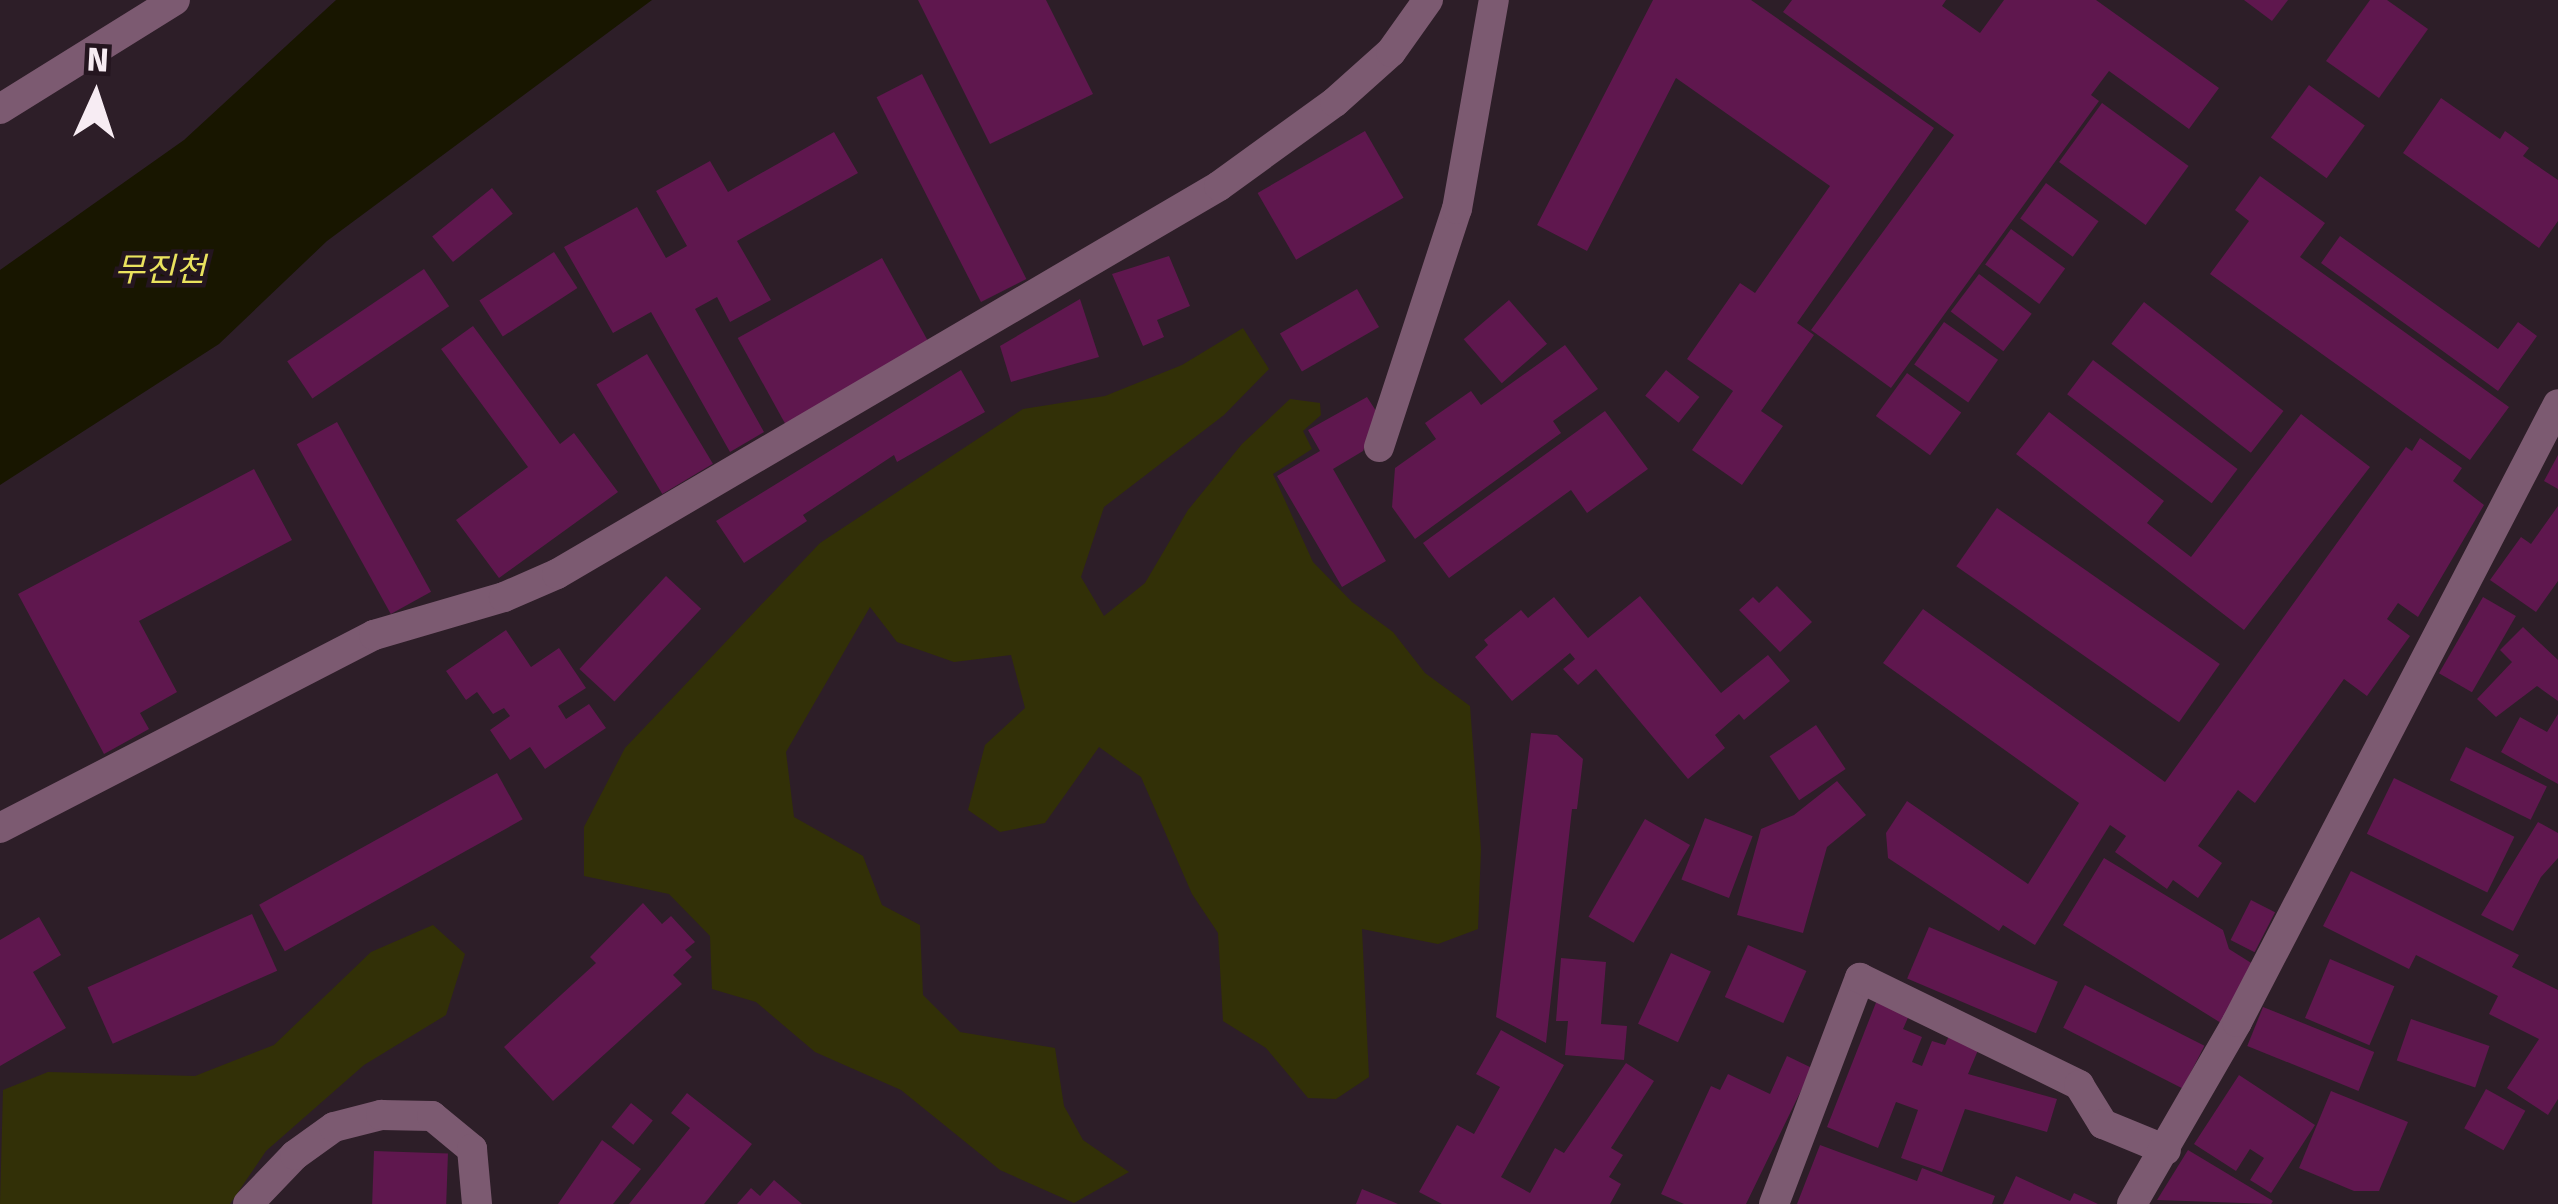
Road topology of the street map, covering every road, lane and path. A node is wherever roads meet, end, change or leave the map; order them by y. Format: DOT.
graph roads {
  1 [pos="175,0"];
  2 [pos="1428,0"];
  3 [pos="1495,0"];
  4 [pos="0,109"];
  5 [pos="2558,404"];
  6 [pos="1379,447"];
  7 [pos="0,828"];
  8 [pos="2166,1150"];
  9 [pos="248,1204"];
  10 [pos="477,1204"];
  11 [pos="1774,1204"];
  12 [pos="2132,1204"];
  1 -- 4 [label="street"];
  2 -- 7 [label="street"];
  3 -- 6 [label="street"];
  5 -- 8 [label="street"];
  8 -- 11 [label="street"];
  8 -- 12 [label="street"];
  9 -- 10 [label="street"];
}
